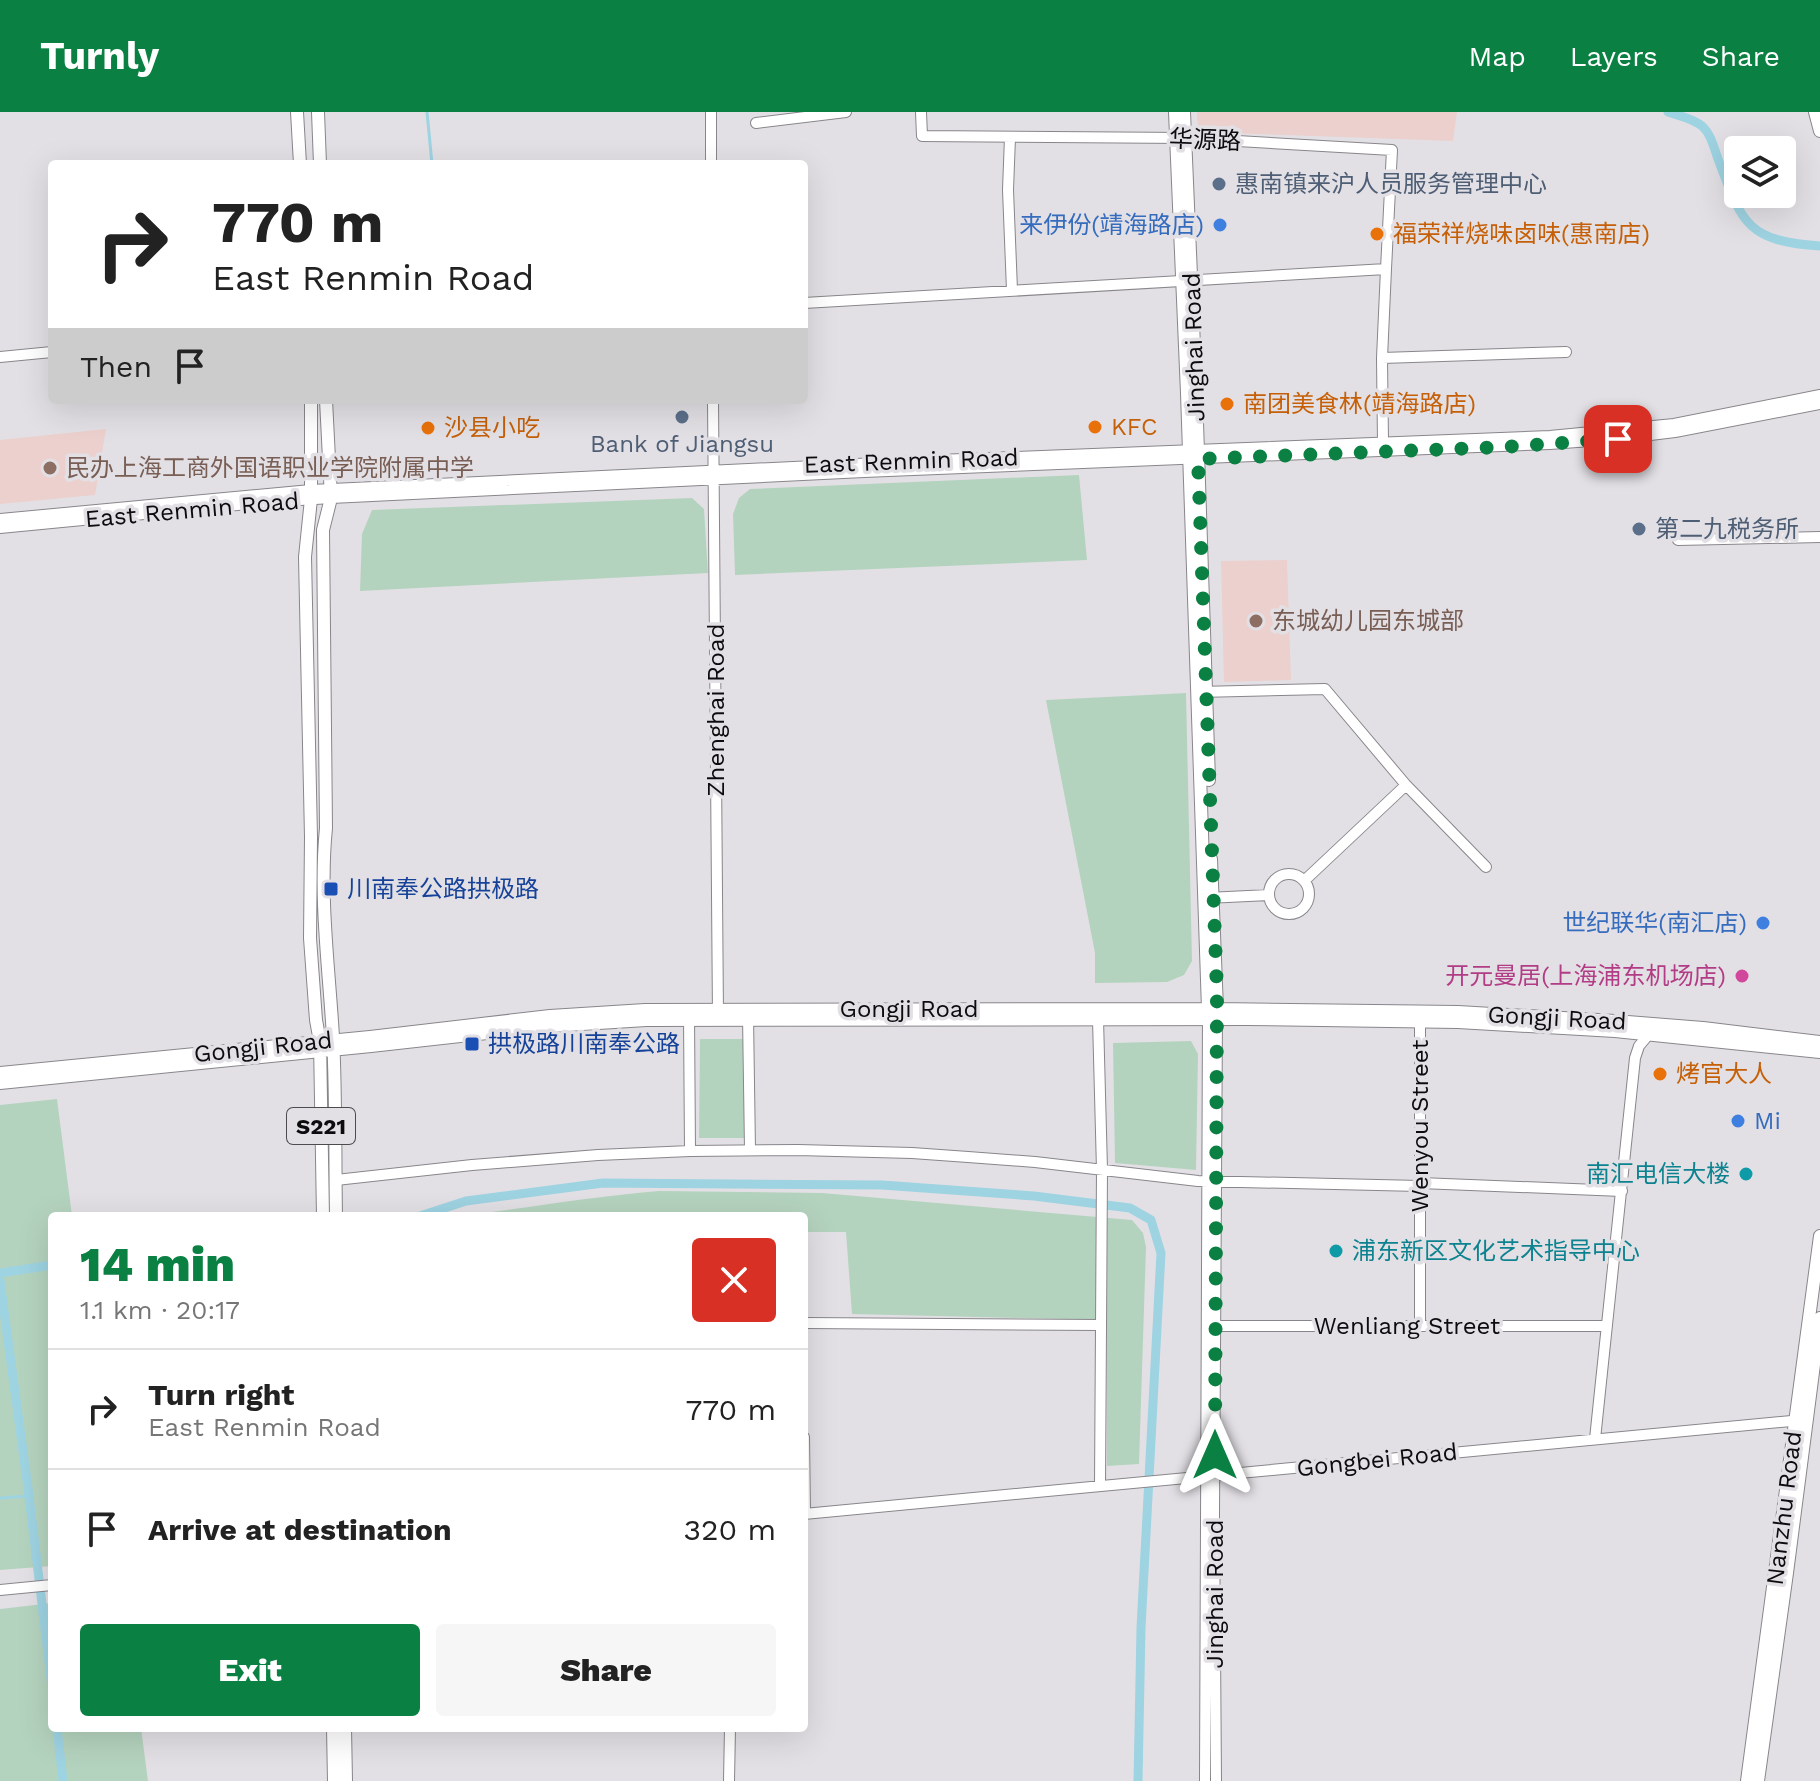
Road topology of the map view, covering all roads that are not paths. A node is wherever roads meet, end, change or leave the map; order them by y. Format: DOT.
graph roads {
  1 [pos="297,112"];
  2 [pos="318,112"];
  3 [pos="711,112"];
  4 [pos="846,112"];
  5 [pos="921,112"];
  6 [pos="1175,112"];
  7 [pos="1184,112"];
  8 [pos="1815,112"];
  9 [pos="756,123"];
  10 [pos="1820,131"];
  11 [pos="1010,137"];
  12 [pos="1181,138"];
  13 [pos="300,160"];
  14 [pos="320,160"];
  15 [pos="711,160"];
  16 [pos="1386,269"];
  17 [pos="1187,280"];
  18 [pos="1012,290"];
  19 [pos="808,303"];
  20 [pos="48,352"];
  21 [pos="1566,352"];
  22 [pos="0,357"];
  23 [pos="1382,358"];
  24 [pos="1820,395"];
  25 [pos="311,404"];
  26 [pos="326,404"];
  27 [pos="713,404"];
  28 [pos="1820,404"];
  29 [pos="1383,443"];
  30 [pos="1194,455"];
  31 [pos="714,475"];
  32 [pos="331,493"];
  33 [pos="311,494"];
  34 [pos="0,519"];
  35 [pos="0,528"];
  36 [pos="1820,537"];
  37 [pos="1678,540"];
  38 [pos="1202,692"];
  39 [pos="1406,785"];
  40 [pos="1486,867"];
  41 [pos="1304,881"];
  42 [pos="1269,895"];
  43 [pos="1209,898"];
  44 [pos="689,1014"];
  45 [pos="718,1014"];
  46 [pos="748,1014"];
  47 [pos="1212,1014"];
  48 [pos="1098,1019"];
  49 [pos="1420,1022"];
  50 [pos="1649,1034"];
  51 [pos="1820,1042"];
  52 [pos="326,1046"];
  53 [pos="1820,1052"];
  54 [pos="0,1073"];
  55 [pos="0,1083"];
  56 [pos="750,1150"];
  57 [pos="690,1151"];
  58 [pos="1102,1170"];
  59 [pos="336,1180"];
  60 [pos="1212,1182"];
  61 [pos="1420,1185"];
  62 [pos="1622,1191"];
  63 [pos="329,1212"];
  64 [pos="329,1212"];
  65 [pos="1820,1236"];
  66 [pos="1820,1318"];
  67 [pos="808,1323"];
  68 [pos="1101,1325"];
  69 [pos="1211,1326"];
  70 [pos="1420,1326"];
  71 [pos="1607,1326"];
  72 [pos="1801,1420"];
  73 [pos="1595,1439"];
  74 [pos="1210,1476"];
  75 [pos="1100,1486"];
  76 [pos="808,1514"];
  77 [pos="48,1585"];
  78 [pos="0,1590"];
  79 [pos="333,1732"];
  80 [pos="345,1732"];
  81 [pos="730,1732"];
  82 [pos="334,1781"];
  83 [pos="346,1781"];
  84 [pos="729,1781"];
  85 [pos="1205,1781"];
  86 [pos="1216,1781"];
  87 [pos="1747,1781"];
  88 [pos="1758,1781"];
  1 -- 13 [label="main road"];
  2 -- 14 [label="main road"];
  3 -- 15 [label="street"];
  4 -- 9 [label="street"];
  5 -- 11 [label="street, 华源路"];
  6 -- 12 [label="main road, Jinghai Road"];
  7 -- 12 [label="main road, Jinghai Road"];
  8 -- 10 [label="main road"];
  11 -- 12 [label="street, 华源路"];
  11 -- 18 [label="street"];
  12 -- 16 [label="street, 华源路"];
  12 -- 17 [label="main road, Jinghai Road"];
  16 -- 17 [label="street"];
  16 -- 23 [label="street"];
  17 -- 18 [label="street"];
  17 -- 30 [label="main road, Jinghai Road"];
  18 -- 19 [label="street"];
  20 -- 22 [label="street"];
  21 -- 23 [label="street"];
  23 -- 29 [label="street"];
  24 -- 29 [label="street, East Renmin Road"];
  25 -- 33 [label="main road"];
  26 -- 32 [label="main road"];
  27 -- 31 [label="street, Zhenghai Road"];
  28 -- 30 [label="street, East Renmin Road"];
  29 -- 30 [label="street, East Renmin Road"];
  30 -- 31 [label="street, East Renmin Road"];
  30 -- 38 [label="main road, Jinghai Road"];
  31 -- 32 [label="street, East Renmin Road"];
  31 -- 45 [label="street, Zhenghai Road"];
  32 -- 33 [label="street, East Renmin Road"];
  32 -- 52 [label="main road"];
  33 -- 34 [label="street, East Renmin Road"];
  33 -- 35 [label="street, East Renmin Road"];
  33 -- 52 [label="main road"];
  36 -- 37 [label="street"];
  38 -- 39 [label="street"];
  38 -- 43 [label="main road, Jinghai Road"];
  39 -- 40 [label="street"];
  39 -- 41 [label="street"];
  41 -- 42 [label="street"];
  41 -- 42 [label="street"];
  42 -- 43 [label="street"];
  43 -- 47 [label="main road, Jinghai Road"];
  44 -- 45 [label="main road, Gongji Road"];
  44 -- 52 [label="main road, Gongji Road"];
  44 -- 57 [label="street"];
  45 -- 46 [label="main road, Gongji Road"];
  46 -- 47 [label="main road, Gongji Road"];
  46 -- 48 [label="main road, Gongji Road"];
  46 -- 56 [label="street"];
  47 -- 48 [label="main road, Gongji Road"];
  47 -- 49 [label="main road, Gongji Road"];
  47 -- 51 [label="main road, Gongji Road"];
  47 -- 60 [label="street, Jinghai Road"];
  48 -- 58 [label="street"];
  49 -- 50 [label="main road, Gongji Road"];
  49 -- 61 [label="street, Wenyou Street"];
  50 -- 53 [label="main road, Gongji Road"];
  50 -- 62 [label="street"];
  52 -- 54 [label="main road, Gongji Road"];
  52 -- 55 [label="main road, Gongji Road"];
  52 -- 59 [label="main road, S221"];
  52 -- 63 [label="main road, S221"];
  56 -- 57 [label="street"];
  56 -- 58 [label="street"];
  57 -- 59 [label="street"];
  58 -- 60 [label="street"];
  58 -- 68 [label="street"];
  59 -- 64 [label="main road, S221"];
  60 -- 61 [label="street"];
  60 -- 69 [label="street, Jinghai Road"];
  61 -- 62 [label="street"];
  61 -- 70 [label="street, Wenyou Street"];
  62 -- 71 [label="street"];
  65 -- 72 [label="main road, Nanzhu Road"];
  66 -- 72 [label="main road, Nanzhu Road"];
  67 -- 68 [label="street"];
  68 -- 75 [label="street"];
  69 -- 70 [label="street, Wenliang Street"];
  69 -- 74 [label="street, Jinghai Road"];
  70 -- 71 [label="street, Wenliang Street"];
  71 -- 73 [label="street"];
  72 -- 73 [label="street, Gongbei Road"];
  72 -- 87 [label="main road, Nanzhu Road"];
  72 -- 88 [label="main road, Nanzhu Road"];
  73 -- 74 [label="street, Gongbei Road"];
  74 -- 75 [label="street, Gongbei Road"];
  74 -- 85 [label="street, Jinghai Road"];
  74 -- 86 [label="street, Jinghai Road"];
  75 -- 76 [label="street, Gongbei Road"];
  77 -- 78 [label="street"];
  79 -- 82 [label="main road"];
  80 -- 83 [label="main road"];
  81 -- 84 [label="street"];
}
